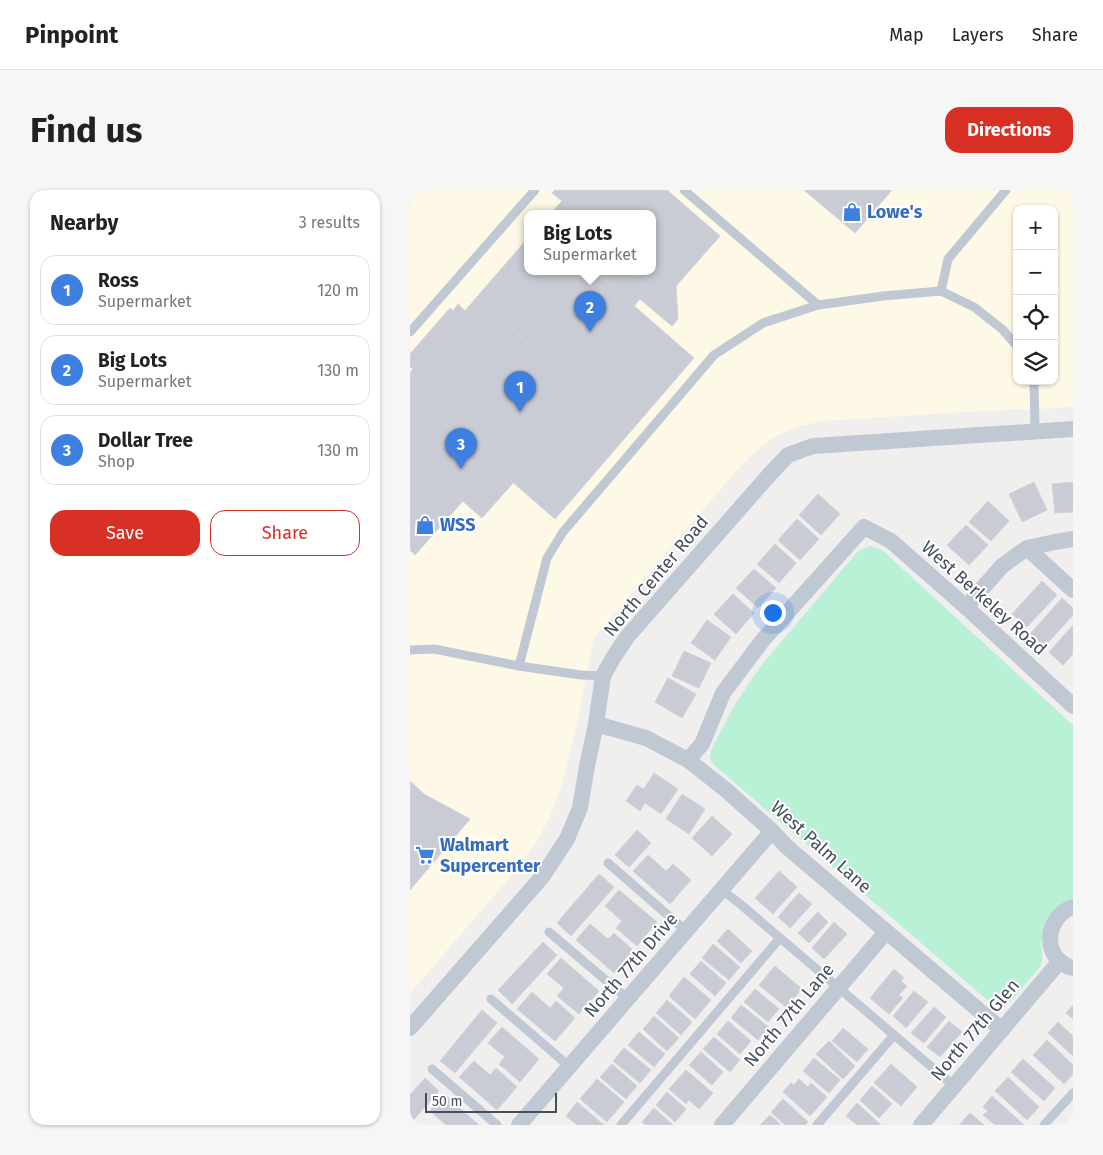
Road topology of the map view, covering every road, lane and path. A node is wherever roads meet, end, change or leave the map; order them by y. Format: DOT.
graph roads {
  1 [pos="535,190"];
  2 [pos="684,190"];
  3 [pos="1006,190"];
  4 [pos="941,291"];
  5 [pos="818,305"];
  6 [pos="410,332"];
  7 [pos="1013,341"];
  8 [pos="1034,385"];
  9 [pos="1073,429"];
  10 [pos="1035,432"];
  11 [pos="1073,539"];
  12 [pos="1027,548"];
  13 [pos="1073,590"];
  14 [pos="966,607"];
  15 [pos="410,650"];
  16 [pos="519,666"];
  17 [pos="603,676"];
  18 [pos="1073,706"];
  19 [pos="596,724"];
  20 [pos="688,760"];
  21 [pos="772,831"];
  22 [pos="608,864"];
  23 [pos="722,890"];
  24 [pos="1073,907"];
  25 [pos="686,931"];
  26 [pos="549,932"];
  27 [pos="886,932"];
  28 [pos="780,938"];
  29 [pos="1066,965"];
  30 [pos="838,988"];
  31 [pos="491,999"];
  32 [pos="628,999"];
  33 [pos="410,1028"];
  34 [pos="1002,1030"];
  35 [pos="894,1035"];
  36 [pos="570,1067"];
  37 [pos="432,1069"];
  38 [pos="954,1086"];
  39 [pos="1073,1094"];
  40 [pos="497,1125"];
  41 [pos="519,1125"];
  42 [pos="621,1125"];
  43 [pos="722,1125"];
  44 [pos="817,1125"];
  45 [pos="921,1125"];
  46 [pos="1044,1125"];
  1 -- 6 [label="lane"];
  2 -- 5 [label="lane"];
  3 -- 4 [label="lane"];
  4 -- 5 [label="lane"];
  4 -- 7 [label="lane"];
  5 -- 16 [label="lane"];
  8 -- 10 [label="lane"];
  9 -- 10 [label="street, North Center Road"];
  10 -- 17 [label="street, North Center Road"];
  11 -- 12 [label="street"];
  12 -- 13 [label="street"];
  12 -- 14 [label="street"];
  14 -- 18 [label="street, West Berkeley Road"];
  14 -- 20 [label="street, West Berkeley Road"];
  15 -- 16 [label="lane"];
  16 -- 17 [label="lane"];
  17 -- 19 [label="street, North Center Road"];
  19 -- 20 [label="street, West Palm Lane"];
  19 -- 33 [label="street, North Center Road"];
  20 -- 21 [label="street, West Palm Lane"];
  21 -- 23 [label="street, North 77th Drive"];
  21 -- 27 [label="street, West Palm Lane"];
  22 -- 25 [label="lane"];
  23 -- 25 [label="street, North 77th Drive"];
  23 -- 28 [label="lane"];
  24 -- 29 [label="street"];
  25 -- 32 [label="street, North 77th Drive"];
  26 -- 32 [label="lane"];
  27 -- 30 [label="street, North 77th Lane"];
  27 -- 34 [label="street, West Palm Lane"];
  28 -- 30 [label="lane"];
  28 -- 42 [label="lane"];
  29 -- 34 [label="street, North 77th Glen"];
  30 -- 35 [label="lane"];
  30 -- 43 [label="street, North 77th Lane"];
  31 -- 36 [label="lane"];
  32 -- 36 [label="street, North 77th Drive"];
  34 -- 38 [label="street, North 77th Glen"];
  35 -- 38 [label="lane"];
  35 -- 44 [label="lane"];
  36 -- 41 [label="street, North 77th Drive"];
  37 -- 40 [label="lane"];
  38 -- 45 [label="street, North 77th Glen"];
  39 -- 46 [label="lane"];
}
